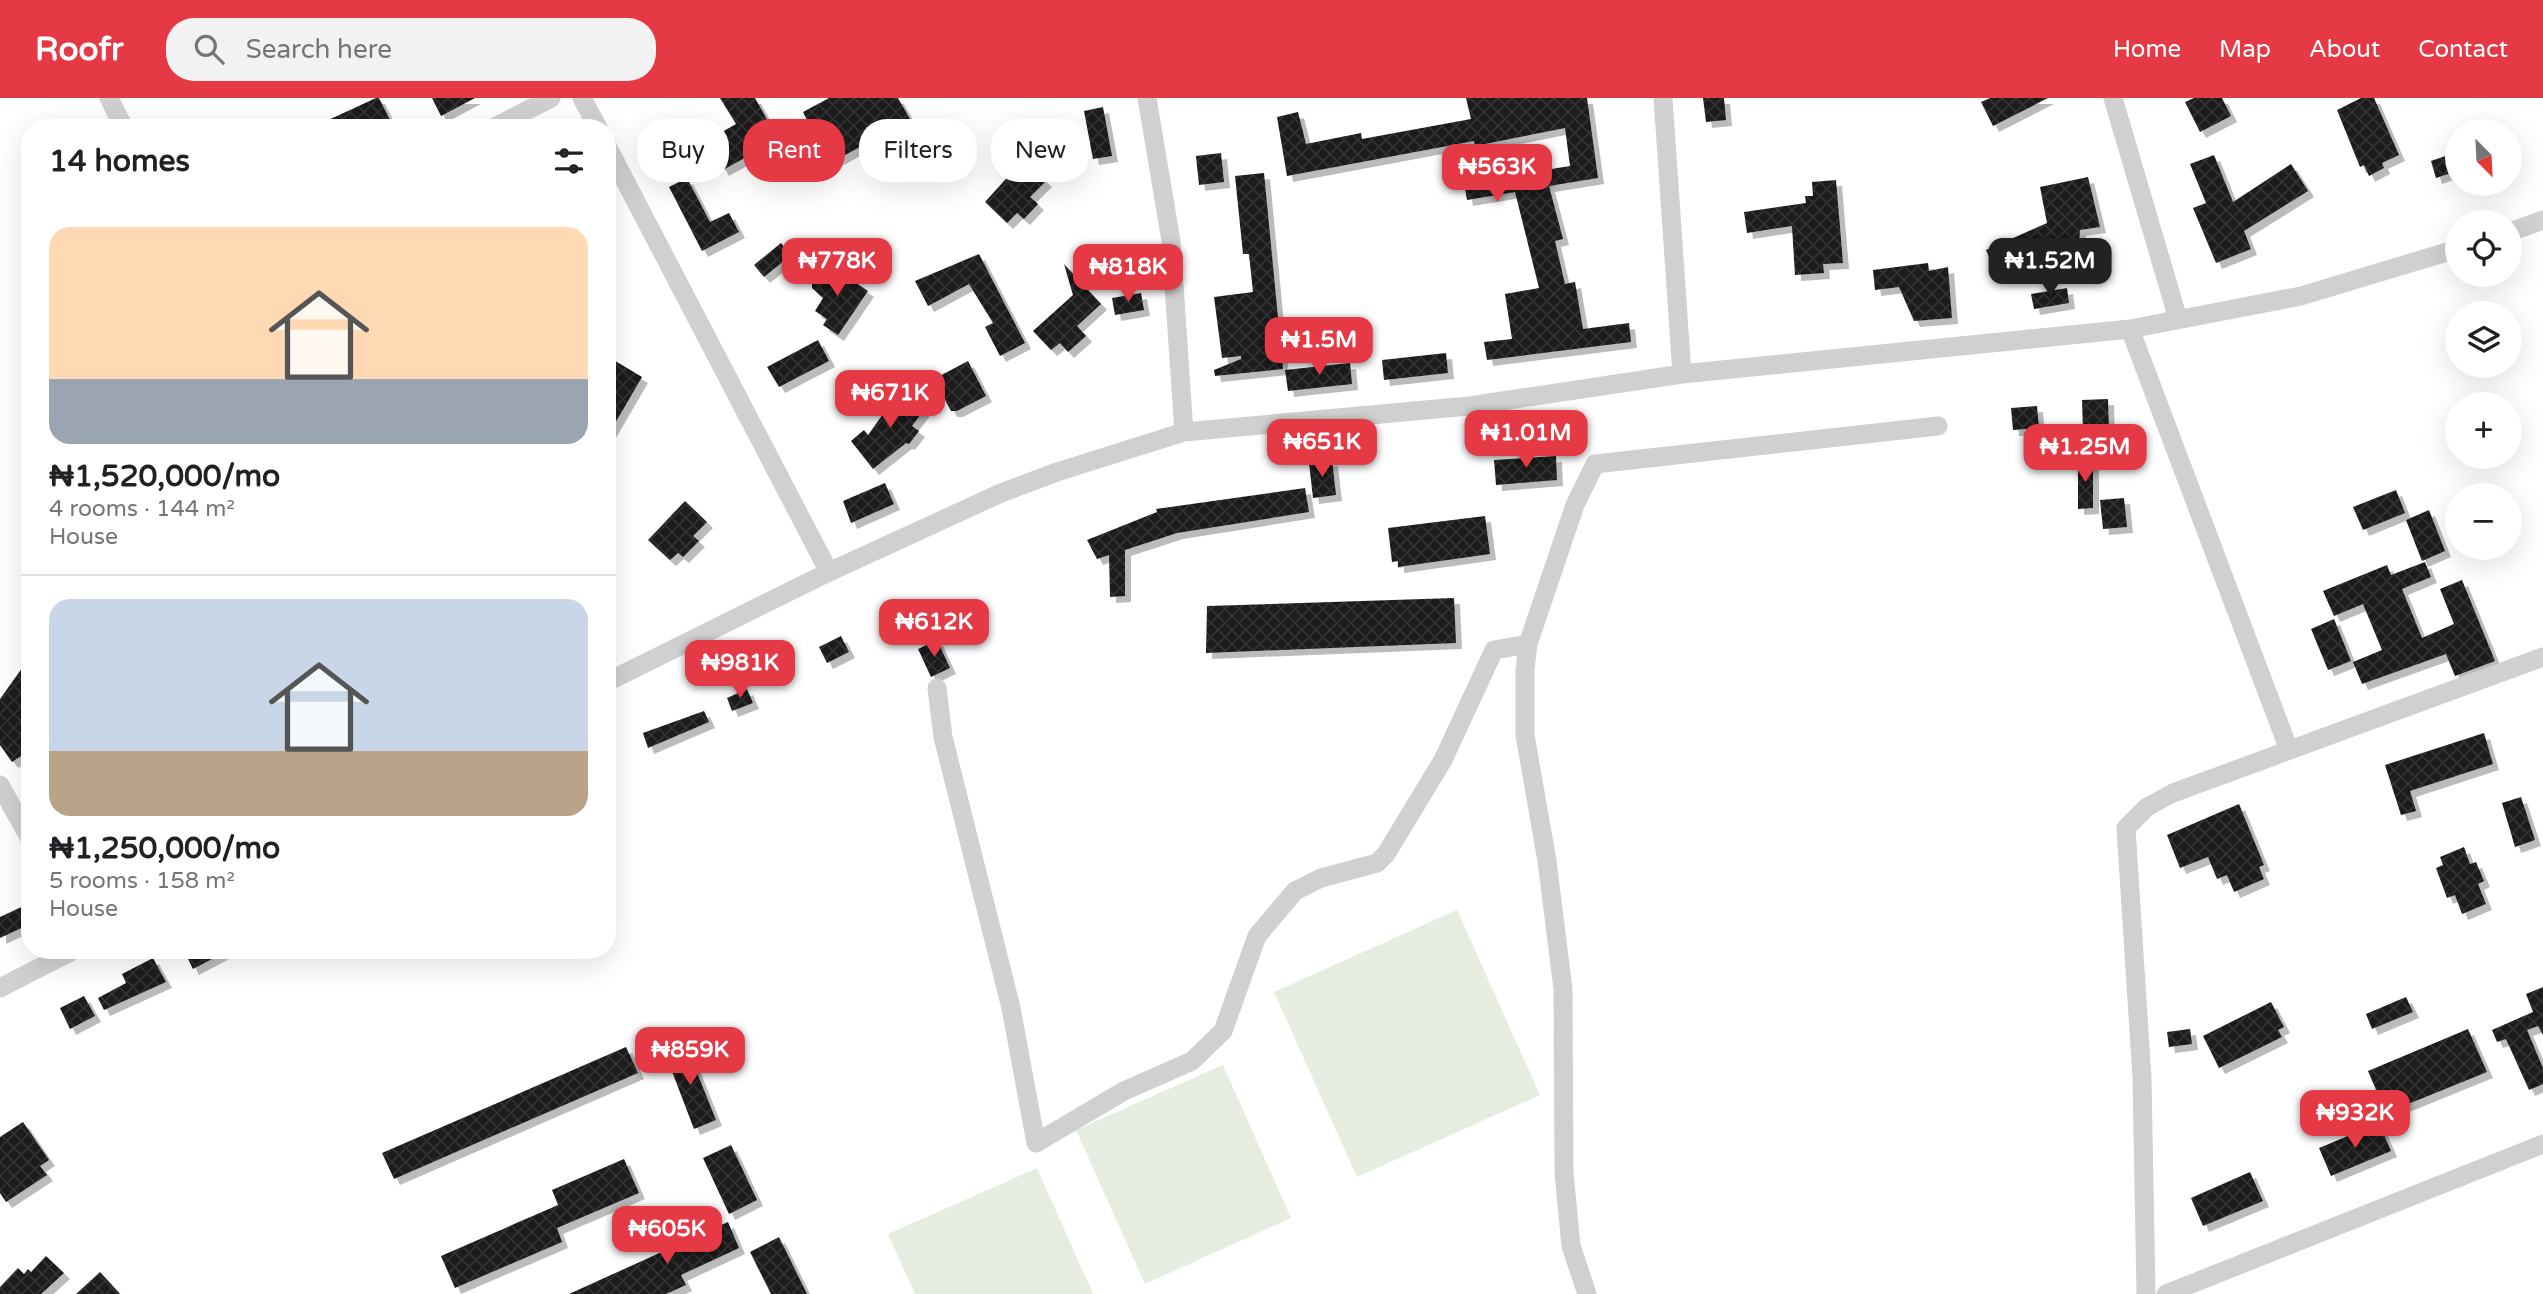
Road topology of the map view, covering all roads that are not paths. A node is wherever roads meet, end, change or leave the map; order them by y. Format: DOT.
graph roads {
  1 [pos="109,98"];
  2 [pos="551,98"];
  3 [pos="582,98"];
  4 [pos="1147,98"];
  5 [pos="1664,98"];
  6 [pos="2113,98"];
  7 [pos="120,119"];
  8 [pos="510,119"];
  9 [pos="593,119"];
  10 [pos="616,163"];
  11 [pos="2543,220"];
  12 [pos="2522,228"];
  13 [pos="2445,253"];
  14 [pos="2178,319"];
  15 [pos="2130,329"];
  16 [pos="1682,374"];
  17 [pos="1938,426"];
  18 [pos="1184,432"];
  19 [pos="830,572"];
  20 [pos="1528,644"];
  21 [pos="2543,657"];
  22 [pos="616,678"];
  23 [pos="937,688"];
  24 [pos="2289,750"];
  25 [pos="0,785"];
  26 [pos="21,823"];
  27 [pos="56,959"];
  28 [pos="0,988"];
  29 [pos="2543,1144"];
  30 [pos="1587,1294"];
  31 [pos="2146,1294"];
  32 [pos="2166,1294"];
  1 -- 7 [label="street"];
  2 -- 8 [label="street"];
  3 -- 9 [label="street"];
  4 -- 18 [label="street"];
  5 -- 16 [label="street"];
  6 -- 14 [label="street"];
  10 -- 19 [label="street"];
  11 -- 12 [label="street"];
  13 -- 14 [label="street"];
  14 -- 15 [label="street"];
  15 -- 16 [label="street"];
  15 -- 24 [label="street"];
  16 -- 18 [label="street"];
  17 -- 20 [label="street"];
  18 -- 19 [label="street"];
  19 -- 22 [label="street"];
  20 -- 23 [label="street"];
  20 -- 30 [label="street"];
  21 -- 24 [label="street"];
  24 -- 31 [label="street"];
  25 -- 26 [label="street"];
  27 -- 28 [label="street"];
  29 -- 32 [label="street"];
}
